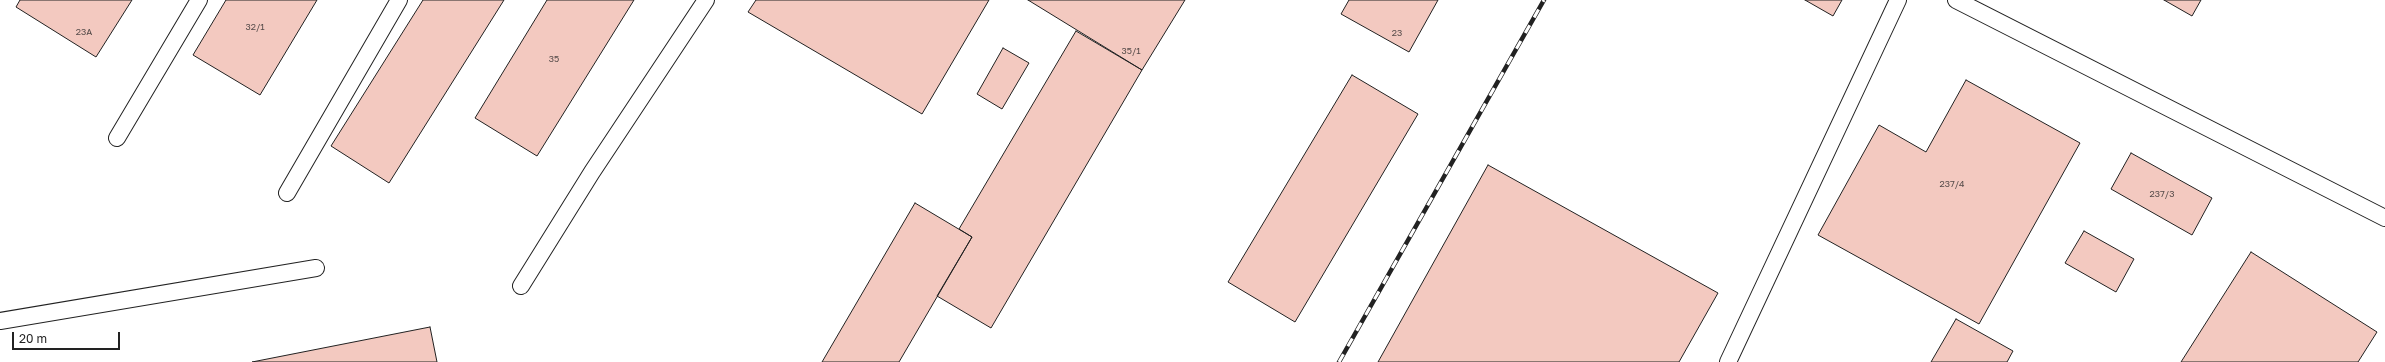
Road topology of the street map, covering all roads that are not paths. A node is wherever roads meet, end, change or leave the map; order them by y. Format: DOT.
graph roads {
  1 [pos="199,0"];
  2 [pos="399,0"];
  3 [pos="706,0"];
  4 [pos="1898,0"];
  5 [pos="1956,0"];
  6 [pos="117,138"];
  7 [pos="287,193"];
  8 [pos="2385,218"];
  9 [pos="316,268"];
  10 [pos="521,286"];
  11 [pos="0,321"];
  12 [pos="1728,362"];
  1 -- 6 [label="lane"];
  2 -- 7 [label="lane"];
  3 -- 10 [label="lane"];
  4 -- 12 [label="lane"];
  5 -- 8 [label="lane"];
  9 -- 11 [label="lane"];
}
